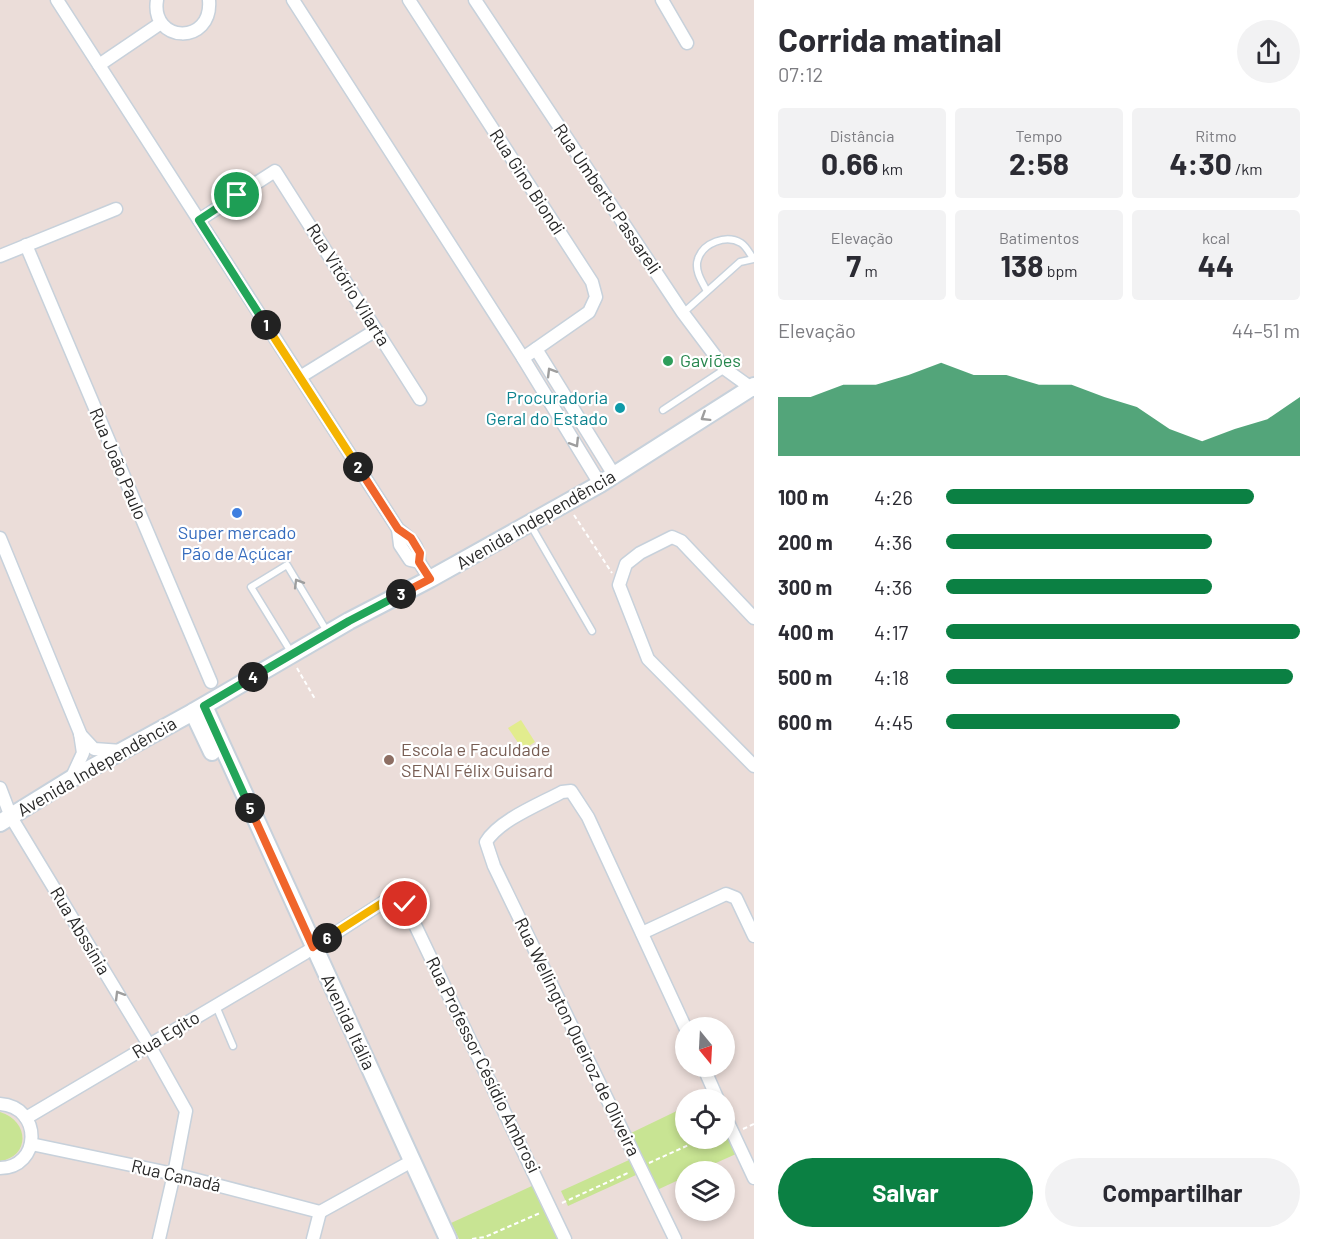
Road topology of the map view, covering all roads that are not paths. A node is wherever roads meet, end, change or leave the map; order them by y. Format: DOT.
graph roads {
  1 [pos="57,0"];
  2 [pos="157,0"];
  3 [pos="209,0"];
  4 [pos="293,0"];
  5 [pos="409,0"];
  6 [pos="475,0"];
  7 [pos="662,0"];
  8 [pos="161,23"];
  9 [pos="687,43"];
  10 [pos="99,65"];
  11 [pos="116,209"];
  12 [pos="199,220"];
  13 [pos="26,245"];
  14 [pos="0,256"];
  15 [pos="754,258"];
  16 [pos="707,291"];
  17 [pos="683,313"];
  18 [pos="376,330"];
  19 [pos="536,349"];
  20 [pos="523,358"];
  21 [pos="725,369"];
  22 [pos="300,377"];
  23 [pos="753,388"];
  24 [pos="420,399"];
  25 [pos="663,410"];
  26 [pos="576,414"];
  27 [pos="562,423"];
  28 [pos="607,480"];
  29 [pos="529,524"];
  30 [pos="0,538"];
  31 [pos="430,579"];
  32 [pos="754,618"];
  33 [pos="592,631"];
  34 [pos="328,633"];
  35 [pos="291,655"];
  36 [pos="211,682"];
  37 [pos="199,709"];
  38 [pos="80,733"];
  39 [pos="123,751"];
  40 [pos="754,766"];
  41 [pos="71,779"];
  42 [pos="0,788"];
  43 [pos="6,820"];
  44 [pos="642,933"];
  45 [pos="754,936"];
  46 [pos="309,950"];
  47 [pos="216,1005"];
  48 [pos="680,1017"];
  49 [pos="149,1045"];
  50 [pos="233,1046"];
  51 [pos="0,1104"];
  52 [pos="26,1118"];
  53 [pos="735,1137"];
  54 [pos="31,1144"];
  55 [pos="408,1163"];
  56 [pos="0,1168"];
  57 [pos="174,1174"];
  58 [pos="754,1178"];
  59 [pos="320,1212"];
  60 [pos="159,1239"];
  61 [pos="313,1239"];
  62 [pos="436,1239"];
  63 [pos="448,1239"];
  64 [pos="565,1239"];
  65 [pos="675,1239"];
  1 -- 10 [label="street"];
  2 -- 8 [label="street"];
  3 -- 8 [label="street"];
  4 -- 20 [label="street"];
  5 -- 19 [label="street, Rua Gino Biondi"];
  6 -- 17 [label="street, Rua Umberto Passareli"];
  7 -- 9 [label="street"];
  8 -- 10 [label="street"];
  10 -- 12 [label="street"];
  11 -- 13 [label="street"];
  12 -- 18 [label="street, Rua Vitório Vilarta"];
  12 -- 22 [label="street"];
  13 -- 14 [label="street"];
  13 -- 36 [label="street, Rua João Paulo"];
  15 -- 16 [label="lane"];
  15 -- 16 [label="lane"];
  16 -- 17 [label="lane"];
  17 -- 21 [label="street, Rua Umberto Passareli"];
  18 -- 22 [label="street"];
  18 -- 24 [label="street, Rua Vitório Vilarta"];
  19 -- 20 [label="street, Rua Gino Biondi"];
  26 -- 19 [label="street, one-way"];
  20 -- 27 [label="street"];
  21 -- 23 [label="street, Rua Umberto Passareli"];
  21 -- 25 [label="lane"];
  22 -- 31 [label="street"];
  23 -- 28 [label="main road, Avenida Independência, one-way"];
  26 -- 27 [label="lane"];
  26 -- 28 [label="street"];
  27 -- 28 [label="street, one-way"];
  28 -- 29 [label="main road, Avenida Independência"];
  29 -- 31 [label="main road, Avenida Independência"];
  29 -- 33 [label="lane"];
  30 -- 38 [label="street"];
  31 -- 34 [label="main road, Avenida Independência"];
  32 -- 40 [label="street"];
  34 -- 35 [label="main road, Avenida Independência"];
  34 -- 35 [label="lane, one-way"];
  35 -- 37 [label="main road, Avenida Independência"];
  37 -- 39 [label="main road, Avenida Independência"];
  37 -- 46 [label="main road, Avenida Itália"];
  38 -- 39 [label="street"];
  38 -- 41 [label="street"];
  39 -- 41 [label="main road, Avenida Independência"];
  41 -- 43 [label="main road, Avenida Independência"];
  42 -- 43 [label="street, Rua Abssínia"];
  49 -- 43 [label="street, Rua Abssínia, one-way"];
  44 -- 45 [label="street"];
  44 -- 48 [label="street"];
  44 -- 65 [label="street, Rua Wellington Queiroz de Oliveira"];
  46 -- 47 [label="street, Rua Egito"];
  46 -- 55 [label="main road, Avenida Itália"];
  46 -- 64 [label="street, Rua Professor Césídio Ambrosi"];
  47 -- 49 [label="street, Rua Egito"];
  47 -- 50 [label="lane"];
  49 -- 52 [label="street, Rua Egito"];
  49 -- 57 [label="street, Rua Abssínia"];
  51 -- 52 [label="street"];
  52 -- 54 [label="street"];
  53 -- 58 [label="street"];
  54 -- 56 [label="street"];
  54 -- 57 [label="street, Rua Canadá"];
  55 -- 59 [label="street"];
  55 -- 62 [label="main road, Avenida Itália"];
  55 -- 63 [label="main road, Avenida Itália"];
  57 -- 59 [label="street, Rua Canadá"];
  57 -- 60 [label="street, Rua Abssínia"];
  59 -- 61 [label="street"];
}
